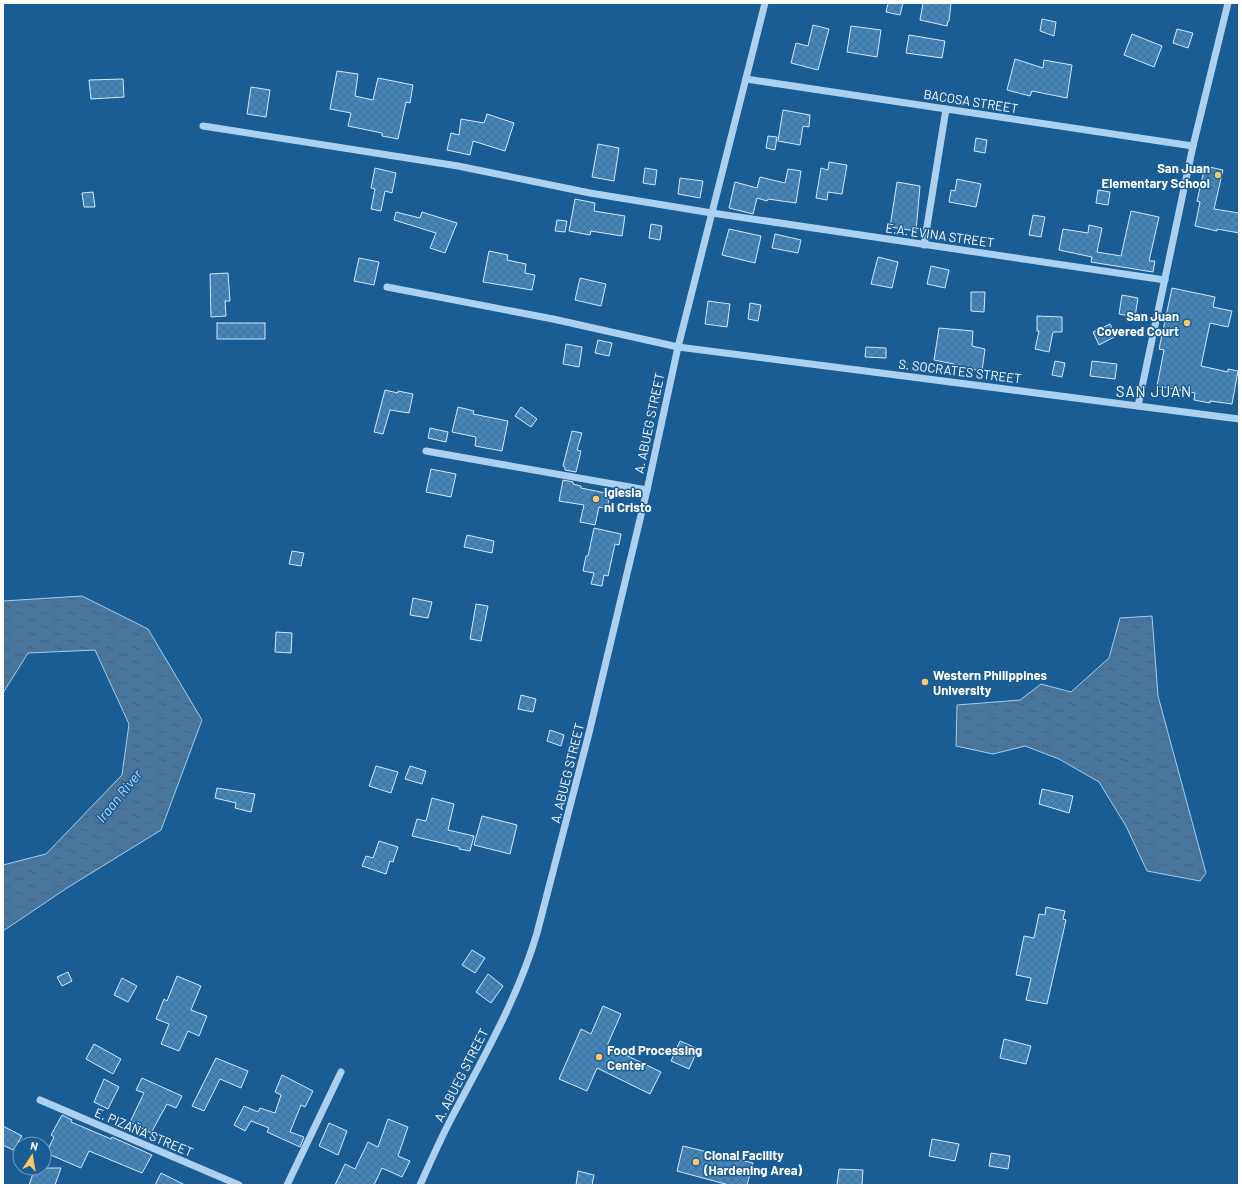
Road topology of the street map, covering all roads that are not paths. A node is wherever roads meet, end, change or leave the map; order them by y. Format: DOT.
graph roads {
  1 [pos="764,3"];
  2 [pos="1228,3"];
  3 [pos="746,79"];
  4 [pos="946,109"];
  5 [pos="203,126"];
  6 [pos="1192,146"];
  7 [pos="712,213"];
  8 [pos="924,245"];
  9 [pos="1165,280"];
  10 [pos="387,287"];
  11 [pos="678,347"];
  12 [pos="1138,406"];
  13 [pos="1239,419"];
  14 [pos="426,451"];
  15 [pos="647,490"];
  16 [pos="340,1072"];
  17 [pos="40,1100"];
  18 [pos="239,1185"];
  19 [pos="287,1185"];
  20 [pos="420,1185"];
  1 -- 3 [label="street, A. ABUEG STREET"];
  2 -- 6 [label="street"];
  3 -- 4 [label="street, BACOSA STREET"];
  3 -- 7 [label="street, A. ABUEG STREET"];
  4 -- 6 [label="street, BACOSA STREET"];
  4 -- 8 [label="street"];
  5 -- 7 [label="street, E.A. EVINA STREET"];
  6 -- 9 [label="street"];
  7 -- 8 [label="street, E.A. EVINA STREET"];
  7 -- 11 [label="street, A. ABUEG STREET"];
  8 -- 9 [label="street, E.A. EVINA STREET"];
  9 -- 12 [label="street"];
  10 -- 11 [label="street, S. SOCRATES STREET"];
  11 -- 12 [label="street, S. SOCRATES STREET"];
  11 -- 15 [label="street, A. ABUEG STREET"];
  12 -- 13 [label="street, S. SOCRATES STREET"];
  14 -- 15 [label="street"];
  15 -- 20 [label="street, A. ABUEG STREET"];
  16 -- 19 [label="street"];
  17 -- 18 [label="street, E. PIZAÑA STREET"];
}
